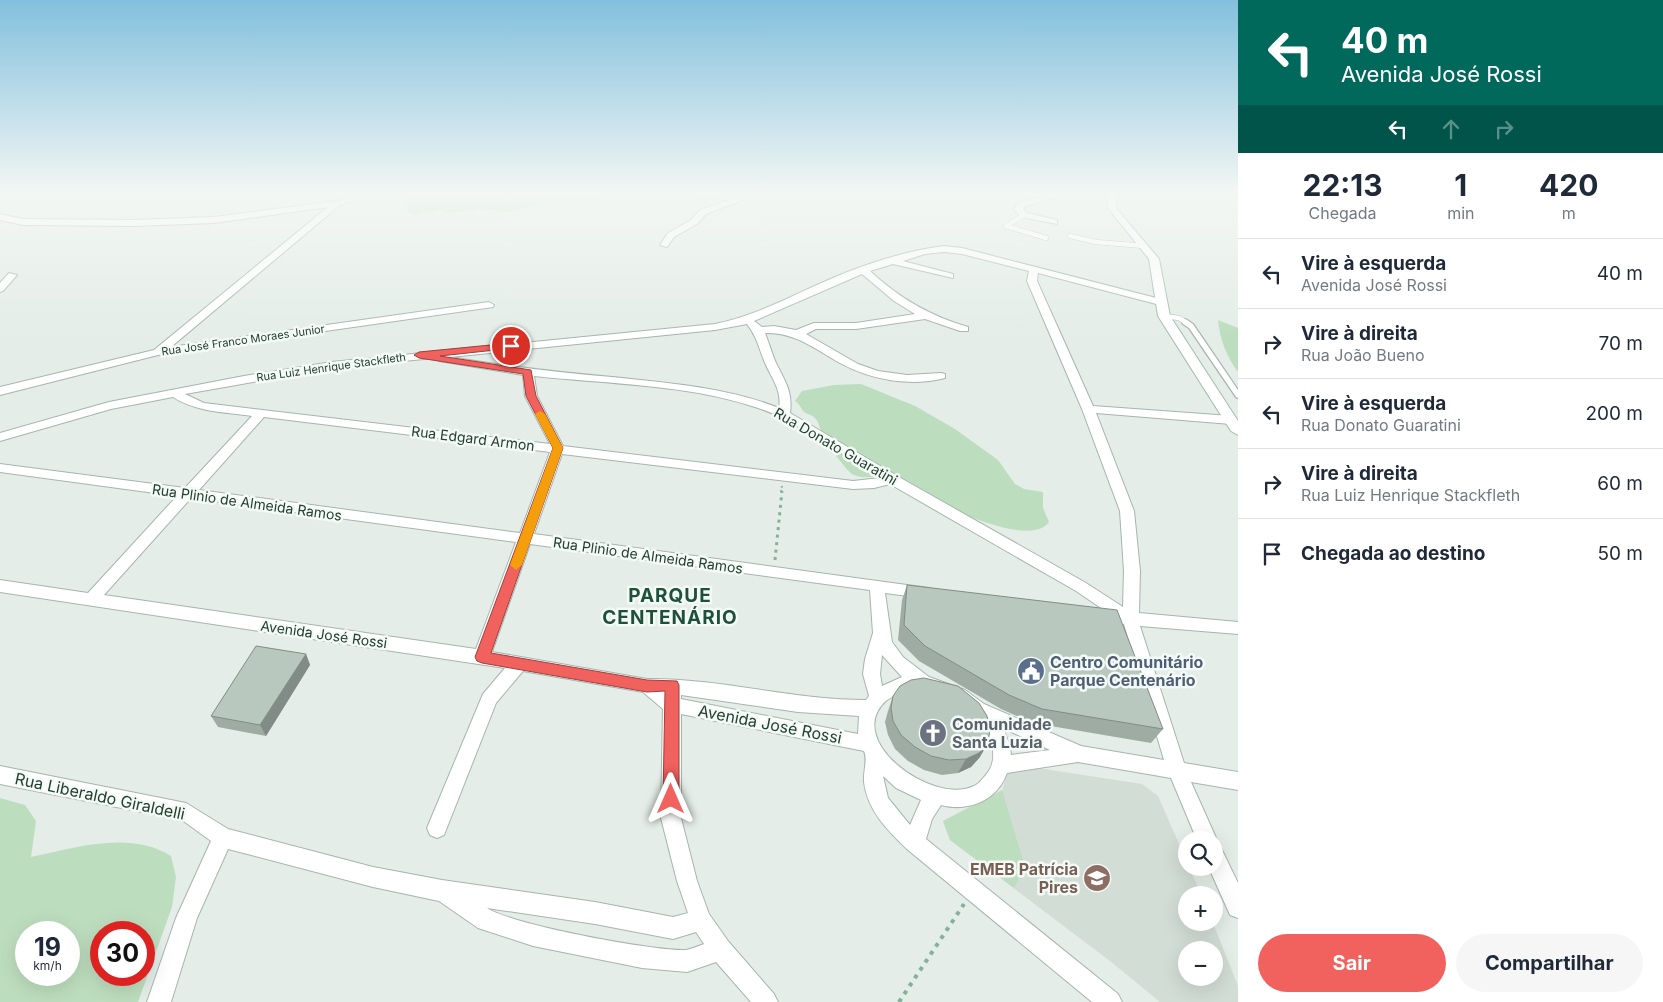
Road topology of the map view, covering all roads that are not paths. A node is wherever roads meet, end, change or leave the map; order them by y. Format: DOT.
graph roads {
  1 [pos="294,240"];
  2 [pos="668,240"];
  3 [pos="1086,240"];
  4 [pos="1140,240"];
  5 [pos="664,245"];
  6 [pos="1146,246"];
  7 [pos="894,261"];
  8 [pos="863,270"];
  9 [pos="1034,270"];
  10 [pos="12,275"];
  11 [pos="950,276"];
  12 [pos="0,289"];
  13 [pos="1160,302"];
  14 [pos="489,305"];
  15 [pos="923,316"];
  16 [pos="1164,316"];
  17 [pos="746,321"];
  18 [pos="964,329"];
  19 [pos="759,330"];
  20 [pos="799,334"];
  21 [pos="158,352"];
  22 [pos="419,355"];
  23 [pos="528,372"];
  24 [pos="941,376"];
  25 [pos="0,391"];
  26 [pos="175,393"];
  27 [pos="1238,395"];
  28 [pos="1088,409"];
  29 [pos="261,413"];
  30 [pos="784,414"];
  31 [pos="1234,426"];
  32 [pos="0,437"];
  33 [pos="558,448"];
  34 [pos="0,468"];
  35 [pos="892,479"];
  36 [pos="187,494"];
  37 [pos="526,538"];
  38 [pos="877,585"];
  39 [pos="0,586"];
  40 [pos="936,593"];
  41 [pos="92,599"];
  42 [pos="1092,614"];
  43 [pos="1131,620"];
  44 [pos="1238,628"];
  45 [pos="880,636"];
  46 [pos="482,657"];
  47 [pos="519,664"];
  48 [pos="924,683"];
  49 [pos="671,694"];
  50 [pos="874,702"];
  51 [pos="980,710"];
  52 [pos="872,749"];
  53 [pos="1079,754"];
  54 [pos="1002,765"];
  55 [pos="1177,771"];
  56 [pos="0,775"];
  57 [pos="1238,781"];
  58 [pos="934,797"];
  59 [pos="437,828"];
  60 [pos="1202,831"];
  61 [pos="223,838"];
  62 [pos="915,843"];
  63 [pos="1223,874"];
  64 [pos="442,891"];
  65 [pos="1238,907"];
  66 [pos="701,920"];
  67 [pos="720,949"];
  68 [pos="159,1002"];
  69 [pos="766,1002"];
  70 [pos="1110,1002"];
  1 -- 21 [label="street"];
  2 -- 5 [label="street"];
  3 -- 6 [label="lane"];
  4 -- 6 [label="street"];
  6 -- 13 [label="street"];
  7 -- 8 [label="street, Rua Luiz Henrique Stackfleth"];
  7 -- 9 [label="street, Rua Luiz Henrique Stackfleth"];
  7 -- 11 [label="street"];
  8 -- 15 [label="street"];
  8 -- 17 [label="street, Rua Luiz Henrique Stackfleth"];
  9 -- 13 [label="street, Rua Luiz Henrique Stackfleth"];
  9 -- 28 [label="street"];
  10 -- 12 [label="street"];
  13 -- 16 [label="street"];
  14 -- 21 [label="street, Rua José Franco Moraes Junior"];
  15 -- 18 [label="street"];
  15 -- 20 [label="street"];
  16 -- 27 [label="lane"];
  16 -- 31 [label="street"];
  17 -- 19 [label="street"];
  17 -- 22 [label="street, Rua Luiz Henrique Stackfleth"];
  19 -- 20 [label="street"];
  19 -- 30 [label="street"];
  20 -- 24 [label="street"];
  21 -- 25 [label="street, Rua José Franco Moraes Junior"];
  22 -- 23 [label="street, Rua Donato Guaratini"];
  22 -- 26 [label="street, Rua Luiz Henrique Stackfleth"];
  23 -- 30 [label="street, Rua Donato Guaratini"];
  23 -- 33 [label="street"];
  26 -- 29 [label="street, Rua Edgard Armon"];
  26 -- 32 [label="street, Rua Luiz Henrique Stackfleth"];
  28 -- 31 [label="street"];
  28 -- 43 [label="street"];
  29 -- 33 [label="street, Rua Edgard Armon"];
  29 -- 36 [label="street"];
  30 -- 35 [label="street, Rua Donato Guaratini"];
  33 -- 35 [label="street, Rua Edgard Armon"];
  33 -- 37 [label="street"];
  34 -- 36 [label="street, Rua Plinio de Almeida Ramos"];
  35 -- 43 [label="street, Rua Donato Guaratini"];
  36 -- 37 [label="street, Rua Plinio de Almeida Ramos"];
  36 -- 41 [label="street"];
  37 -- 38 [label="street, Rua Plinio de Almeida Ramos"];
  37 -- 46 [label="street"];
  38 -- 40 [label="street, Rua Plinio de Almeida Ramos"];
  38 -- 45 [label="street"];
  39 -- 41 [label="street, Avenida José Rossi"];
  41 -- 46 [label="street, Avenida José Rossi"];
  42 -- 43 [label="street"];
  43 -- 44 [label="street"];
  43 -- 55 [label="street"];
  45 -- 48 [label="street"];
  45 -- 50 [label="street"];
  46 -- 47 [label="street, Avenida José Rossi"];
  47 -- 49 [label="street, Avenida José Rossi"];
  47 -- 59 [label="street"];
  48 -- 50 [label="street"];
  48 -- 51 [label="street"];
  49 -- 50 [label="street, Avenida José Rossi"];
  49 -- 52 [label="street, Avenida José Rossi"];
  49 -- 66 [label="street"];
  50 -- 52 [label="street"];
  51 -- 53 [label="street"];
  51 -- 54 [label="street"];
  52 -- 58 [label="street"];
  52 -- 62 [label="street"];
  53 -- 54 [label="street"];
  53 -- 55 [label="street"];
  54 -- 58 [label="street"];
  55 -- 57 [label="street"];
  55 -- 60 [label="street"];
  56 -- 61 [label="street, Rua Liberaldo Giraldelli"];
  58 -- 62 [label="street"];
  61 -- 64 [label="street"];
  61 -- 68 [label="street"];
  62 -- 70 [label="street"];
  63 -- 65 [label="street"];
  64 -- 66 [label="street"];
  64 -- 67 [label="street"];
  66 -- 67 [label="street"];
  67 -- 69 [label="street"];
}
